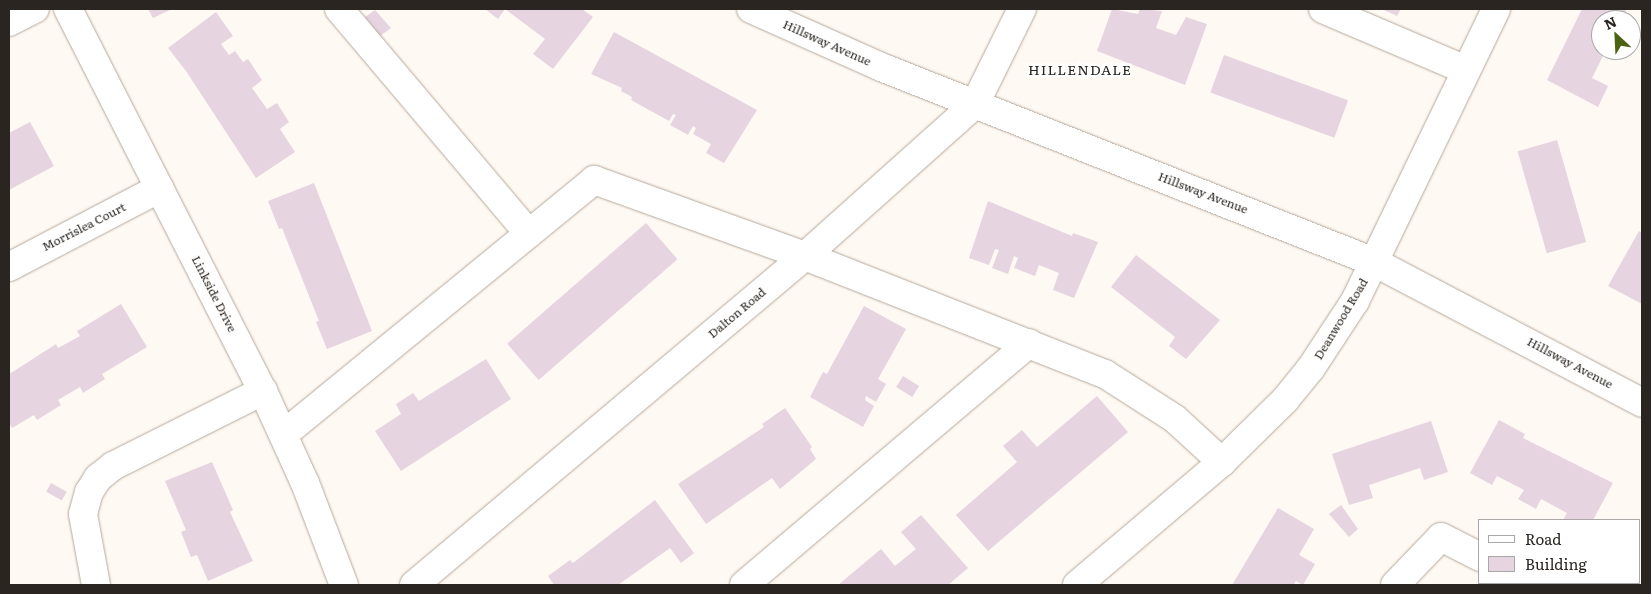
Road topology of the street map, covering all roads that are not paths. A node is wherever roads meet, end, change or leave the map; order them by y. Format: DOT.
graph roads {
  1 [pos="35,9"];
  2 [pos="68,9"];
  3 [pos="339,9"];
  4 [pos="751,9"];
  5 [pos="1022,9"];
  6 [pos="1323,9"];
  7 [pos="1496,9"];
  8 [pos="9,22"];
  9 [pos="1466,70"];
  10 [pos="975,104"];
  11 [pos="160,188"];
  12 [pos="529,234"];
  13 [pos="805,256"];
  14 [pos="1374,262"];
  15 [pos="9,267"];
  16 [pos="1029,343"];
  17 [pos="263,391"];
  18 [pos="1642,403"];
  19 [pos="284,434"];
  20 [pos="1222,462"];
  21 [pos="1478,556"];
  22 [pos="96,585"];
  23 [pos="344,585"];
  24 [pos="414,585"];
  25 [pos="744,585"];
  26 [pos="1077,585"];
  27 [pos="1395,585"];
  1 -- 8 [label="street"];
  2 -- 11 [label="street, Linkside Drive"];
  3 -- 12 [label="street"];
  4 -- 10 [label="street, Hillsway Avenue"];
  5 -- 10 [label="street, Dalton Road"];
  6 -- 9 [label="street"];
  7 -- 9 [label="street, Deanwood Road"];
  9 -- 14 [label="street, Deanwood Road"];
  10 -- 13 [label="street, Dalton Road"];
  10 -- 14 [label="street, Hillsway Avenue"];
  11 -- 15 [label="street, Morrislea Court"];
  11 -- 17 [label="street, Linkside Drive"];
  12 -- 13 [label="street"];
  12 -- 19 [label="street"];
  13 -- 16 [label="street"];
  13 -- 24 [label="street, Dalton Road"];
  14 -- 18 [label="street, Hillsway Avenue"];
  14 -- 20 [label="street, Deanwood Road"];
  16 -- 20 [label="street"];
  16 -- 25 [label="street"];
  17 -- 19 [label="street, Linkside Drive"];
  17 -- 22 [label="street"];
  19 -- 23 [label="street, Linkside Drive"];
  20 -- 26 [label="street, Deanwood Road"];
  21 -- 27 [label="street"];
}
